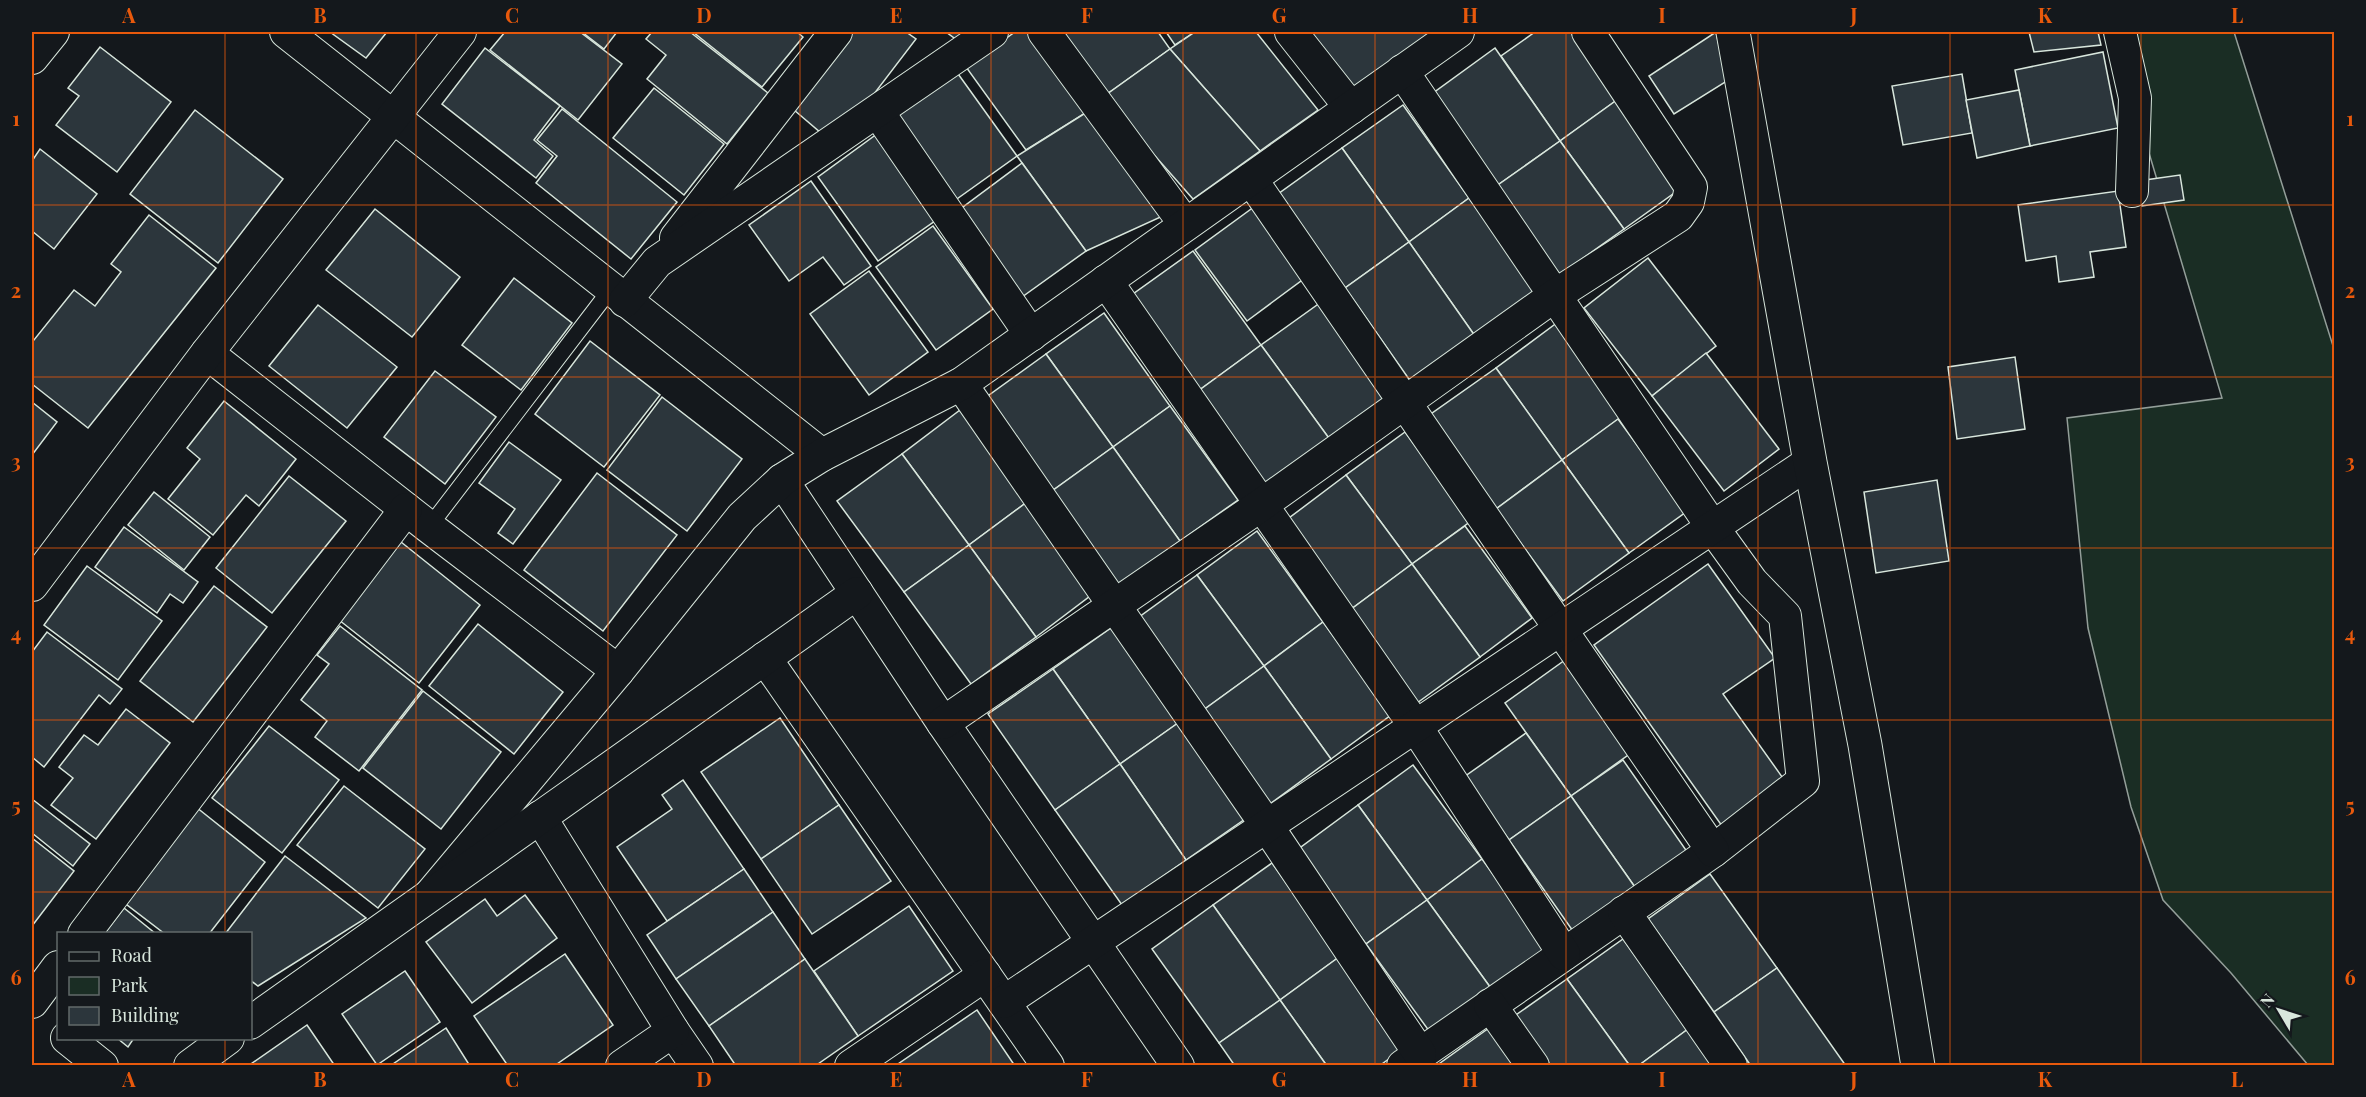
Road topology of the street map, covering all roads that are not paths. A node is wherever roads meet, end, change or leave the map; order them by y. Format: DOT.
graph roads {
  1 [pos="52,32"];
  2 [pos="286,32"];
  3 [pos="460,32"];
  4 [pos="836,32"];
  5 [pos="992,32"];
  6 [pos="1044,32"];
  7 [pos="1291,32"];
  8 [pos="1458,32"];
  9 [pos="1588,32"];
  10 [pos="1733,32"];
  11 [pos="2120,32"];
  12 [pos="32,58"];
  13 [pos="1402,71"];
  14 [pos="1351,108"];
  15 [pos="878,112"];
  16 [pos="393,117"];
  17 [pos="1251,178"];
  18 [pos="2132,191"];
  19 [pos="1185,224"];
  20 [pos="657,262"];
  21 [pos="1106,281"];
  22 [pos="618,295"];
  23 [pos="1554,296"];
  24 [pos="1031,335"];
  25 [pos="207,353"];
  26 [pos="961,384"];
  27 [pos="1403,402"];
  28 [pos="822,455"];
  29 [pos="1810,462"];
  30 [pos="782,480"];
  31 [pos="1261,505"];
  32 [pos="417,518"];
  33 [pos="1713,528"];
  34 [pos="37,568"];
  35 [pos="857,593"];
  36 [pos="1114,605"];
  37 [pos="1561,630"];
  38 [pos="765,658"];
  39 [pos="618,671"];
  40 [pos="943,723"];
  41 [pos="1416,727"];
  42 [pos="540,817"];
  43 [pos="1267,826"];
  44 [pos="1713,851"];
  45 [pos="431,894"];
  46 [pos="1624,912"];
  47 [pos="85,932"];
  48 [pos="1093,942"];
  49 [pos="1564,954"];
  50 [pos="57,968"];
  51 [pos="985,975"];
  52 [pos="32,1002"];
  53 [pos="1004,1002"];
  54 [pos="1490,1005"];
  55 [pos="32,1011"];
  56 [pos="252,1022"];
  57 [pos="57,1031"];
  58 [pos="673,1031"];
  59 [pos="70,1040"];
  60 [pos="225,1040"];
  61 [pos="1412,1060"];
  62 [pos="102,1065"];
  63 [pos="190,1065"];
  64 [pos="621,1065"];
  65 [pos="697,1065"];
  66 [pos="851,1065"];
  67 [pos="1048,1065"];
  68 [pos="1178,1065"];
  69 [pos="1533,1065"];
  70 [pos="1731,1065"];
  71 [pos="1916,1065"];
  1 -- 12 [label="street"];
  2 -- 16 [label="street"];
  3 -- 16 [label="street"];
  4 -- 20 [label="street"];
  5 -- 15 [label="street"];
  6 -- 19 [label="street"];
  7 -- 14 [label="street"];
  8 -- 13 [label="street"];
  9 -- 23 [label="street"];
  10 -- 29 [label="street"];
  11 -- 18 [label="street"];
  13 -- 14 [label="street"];
  13 -- 23 [label="street"];
  14 -- 17 [label="street"];
  15 -- 20 [label="street"];
  15 -- 24 [label="street"];
  16 -- 22 [label="street"];
  16 -- 25 [label="street"];
  17 -- 19 [label="street"];
  17 -- 27 [label="street"];
  19 -- 21 [label="street"];
  20 -- 22 [label="street"];
  21 -- 24 [label="street"];
  21 -- 31 [label="street"];
  22 -- 28 [label="street"];
  22 -- 32 [label="lane"];
  23 -- 27 [label="street"];
  23 -- 33 [label="street"];
  24 -- 26 [label="street"];
  25 -- 32 [label="street"];
  25 -- 34 [label="street"];
  26 -- 28 [label="street"];
  26 -- 36 [label="street"];
  27 -- 31 [label="street"];
  27 -- 37 [label="street"];
  28 -- 30 [label="street"];
  29 -- 33 [label="street"];
  29 -- 71 [label="street"];
  30 -- 35 [label="street"];
  30 -- 39 [label="street"];
  31 -- 36 [label="street"];
  31 -- 41 [label="street"];
  32 -- 39 [label="street"];
  32 -- 47 [label="street"];
  33 -- 37 [label="street"];
  33 -- 44 [label="street"];
  35 -- 38 [label="street"];
  35 -- 40 [label="street"];
  36 -- 40 [label="street"];
  36 -- 43 [label="street"];
  37 -- 41 [label="street"];
  37 -- 44 [label="street"];
  38 -- 42 [label="street"];
  38 -- 51 [label="street"];
  39 -- 45 [label="street"];
  40 -- 48 [label="street"];
  41 -- 43 [label="street"];
  41 -- 49 [label="street"];
  42 -- 45 [label="street"];
  42 -- 58 [label="street"];
  43 -- 48 [label="street"];
  43 -- 61 [label="street"];
  44 -- 46 [label="street"];
  45 -- 56 [label="street"];
  46 -- 49 [label="street"];
  46 -- 70 [label="street"];
  48 -- 53 [label="street"];
  48 -- 68 [label="street"];
  49 -- 54 [label="street"];
  50 -- 52 [label="street"];
  51 -- 53 [label="street"];
  51 -- 66 [label="street"];
  53 -- 67 [label="street"];
  54 -- 61 [label="street"];
  54 -- 69 [label="street"];
  55 -- 57 [label="street"];
  58 -- 64 [label="street"];
  58 -- 65 [label="street"];
  59 -- 62 [label="street"];
  60 -- 63 [label="street"];
}
